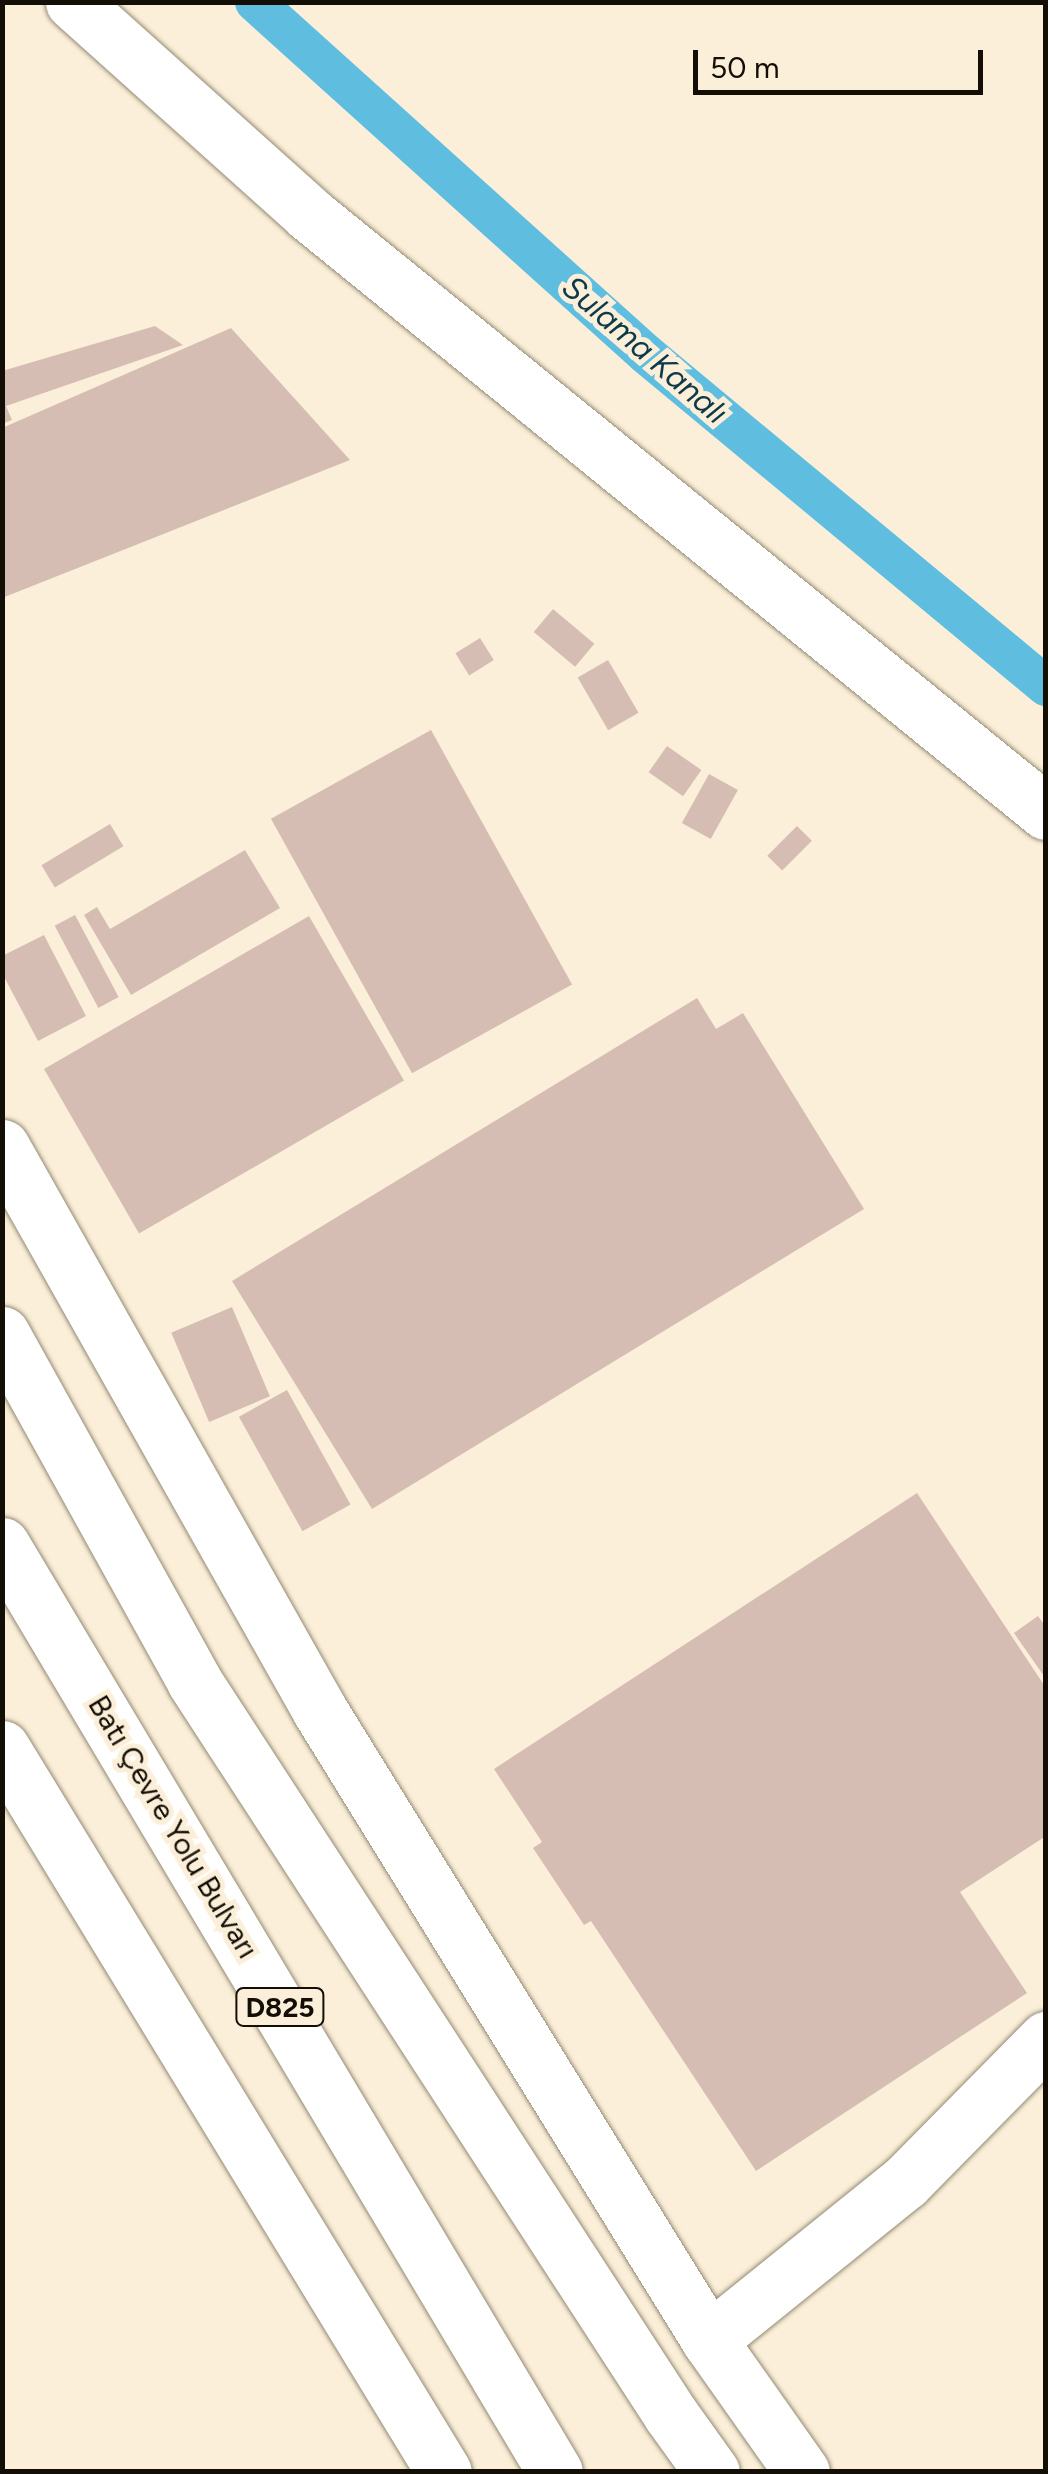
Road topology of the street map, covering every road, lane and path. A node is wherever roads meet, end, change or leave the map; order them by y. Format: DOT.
graph roads {
  1 [pos="73,2"];
  2 [pos="1046,812"];
  3 [pos="2,1147"];
  4 [pos="2,1334"];
  5 [pos="2,1545"];
  6 [pos="2,1748"];
  7 [pos="1046,2039"];
  8 [pos="709,2340"];
  9 [pos="444,2472"];
  10 [pos="555,2472"];
  11 [pos="712,2472"];
  12 [pos="802,2472"];
  1 -- 2 [label="main road"];
  3 -- 8 [label="main road"];
  4 -- 11 [label="main road"];
  5 -- 10 [label="main road, Batı Çevre Yolu Bulvarı / D825"];
  6 -- 9 [label="main road"];
  7 -- 8 [label="main road"];
  8 -- 12 [label="main road"];
}
